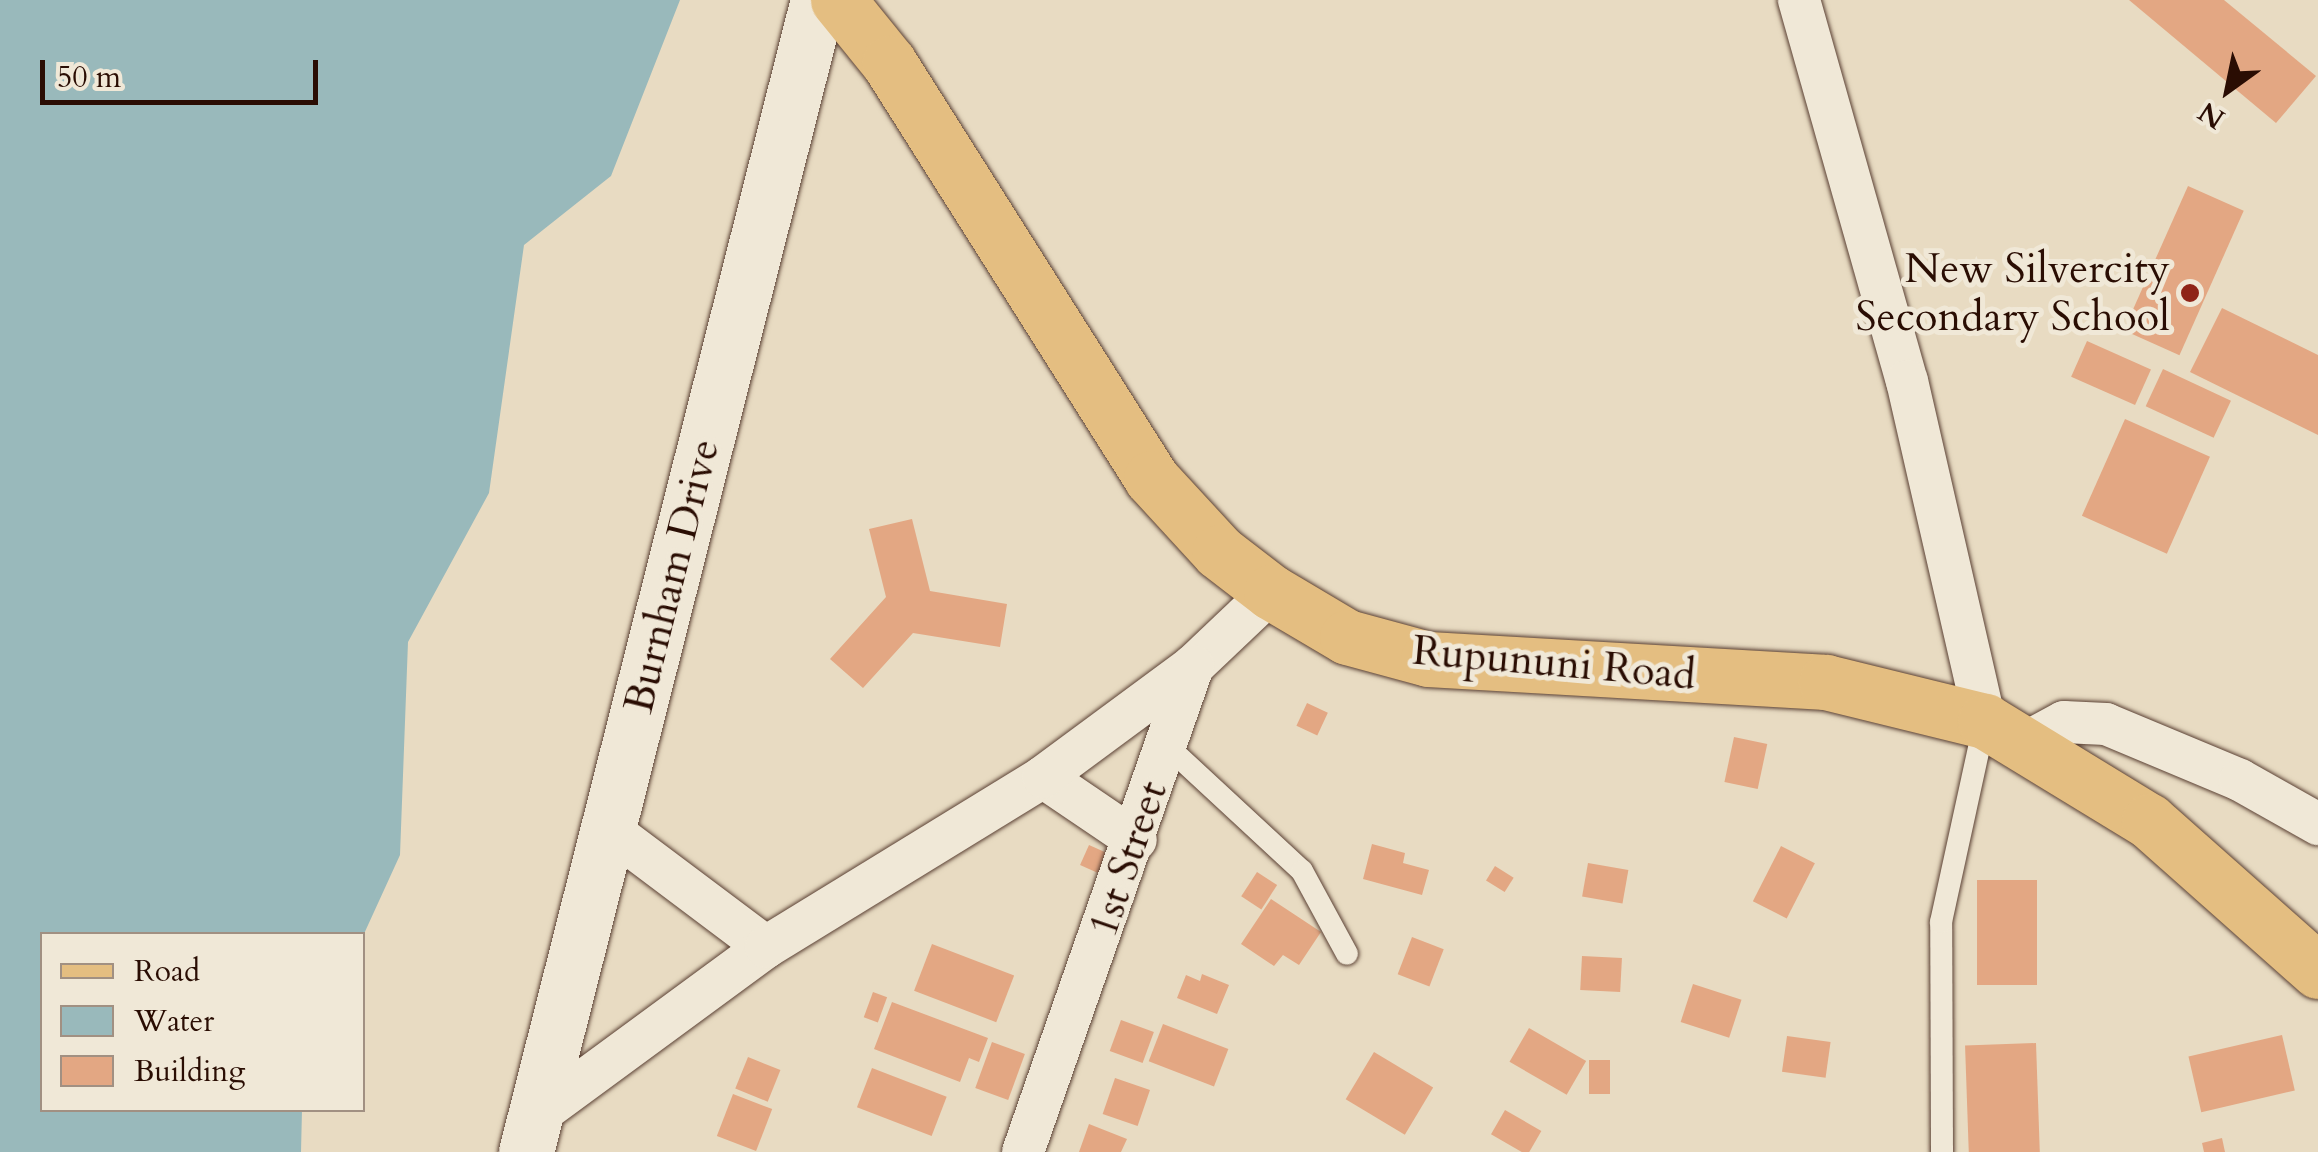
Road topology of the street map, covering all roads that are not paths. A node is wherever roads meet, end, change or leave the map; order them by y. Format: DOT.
graph roads {
  1 [pos="818,0"];
  2 [pos="838,0"];
  3 [pos="1799,0"];
  4 [pos="1270,592"];
  5 [pos="1192,666"];
  6 [pos="2006,732"];
  7 [pos="1166,746"];
  8 [pos="1043,777"];
  9 [pos="2318,824"];
  10 [pos="610,830"];
  11 [pos="1136,840"];
  12 [pos="766,947"];
  13 [pos="1347,954"];
  14 [pos="2318,971"];
  15 [pos="531,1134"];
  16 [pos="1023,1152"];
  17 [pos="1942,1152"];
  1 -- 10 [label="street, Burnham Drive"];
  2 -- 4 [label="main road, Rupununi Road"];
  3 -- 6 [label="street"];
  4 -- 5 [label="street, 1st Street"];
  4 -- 6 [label="main road, Rupununi Road"];
  5 -- 7 [label="street, 1st Street"];
  5 -- 8 [label="street"];
  6 -- 9 [label="street"];
  6 -- 14 [label="main road, Rupununi Road"];
  6 -- 17 [label="lane"];
  7 -- 11 [label="street, 1st Street"];
  7 -- 13 [label="lane"];
  8 -- 11 [label="street"];
  8 -- 12 [label="street"];
  10 -- 12 [label="street"];
  10 -- 15 [label="street, Burnham Drive"];
  11 -- 16 [label="street, 1st Street"];
  12 -- 15 [label="street"];
}
